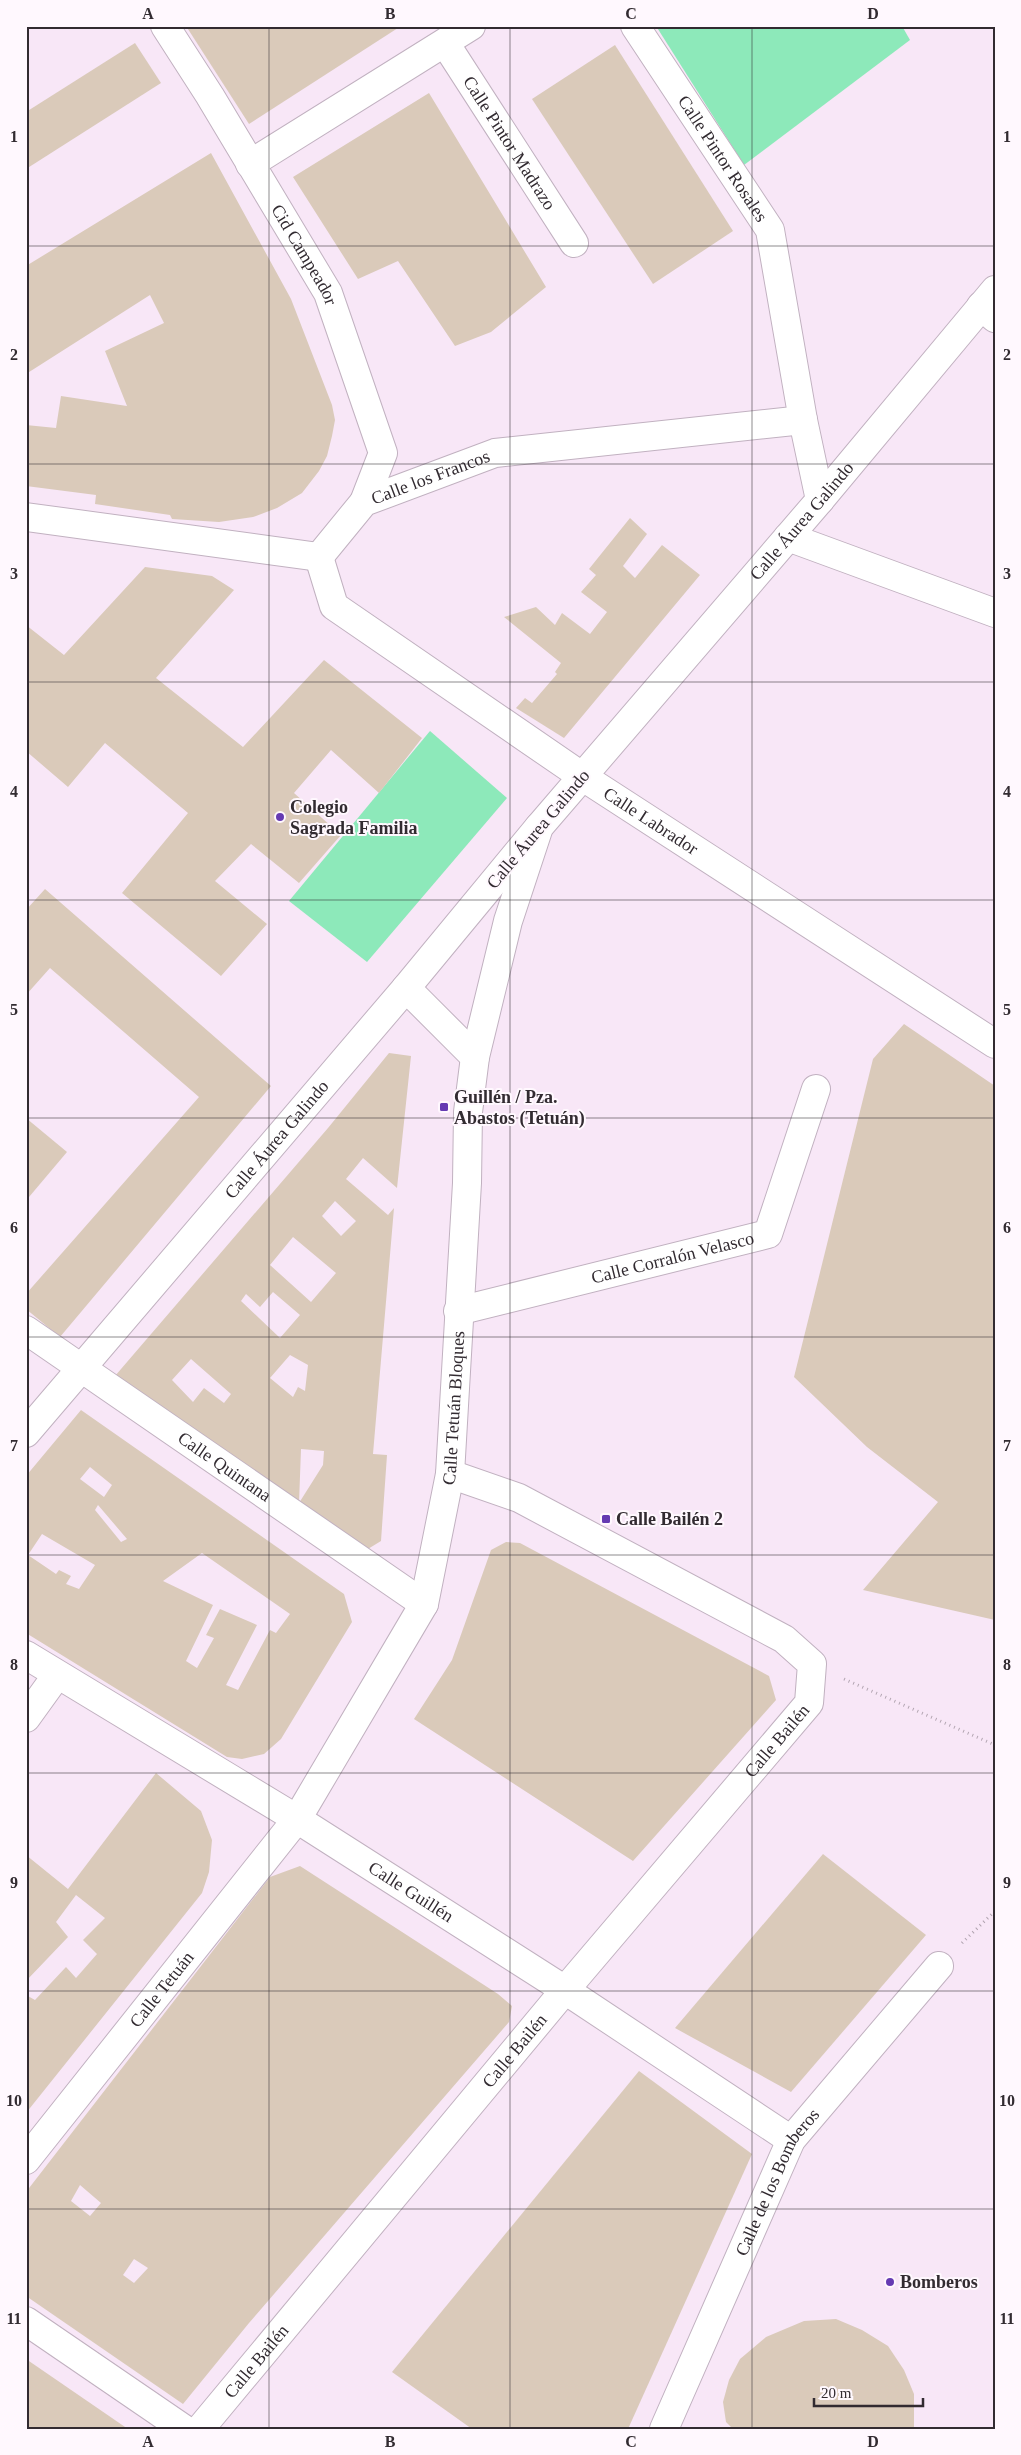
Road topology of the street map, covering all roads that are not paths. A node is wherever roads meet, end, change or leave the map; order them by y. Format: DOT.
graph roads {
  1 [pos="165,26"];
  2 [pos="471,26"];
  3 [pos="635,26"];
  4 [pos="445,43"];
  5 [pos="250,164"];
  6 [pos="574,243"];
  7 [pos="990,305"];
  8 [pos="803,420"];
  9 [pos="820,500"];
  10 [pos="364,502"];
  11 [pos="26,517"];
  12 [pos="788,536"];
  13 [pos="319,557"];
  14 [pos="995,613"];
  15 [pos="582,777"];
  16 [pos="539,828"];
  17 [pos="406,988"];
  18 [pos="993,1037"];
  19 [pos="475,1057"];
  20 [pos="816,1089"];
  21 [pos="458,1311"];
  22 [pos="26,1330"];
  23 [pos="81,1368"];
  24 [pos="26,1433"];
  25 [pos="450,1474"];
  26 [pos="424,1604"];
  27 [pos="26,1655"];
  28 [pos="57,1675"];
  29 [pos="26,1718"];
  30 [pos="296,1819"];
  31 [pos="939,1966"];
  32 [pos="565,1990"];
  33 [pos="791,2140"];
  34 [pos="26,2160"];
  35 [pos="26,2320"];
  36 [pos="184,2429"];
  37 [pos="200,2429"];
  38 [pos="664,2429"];
  1 -- 5 [label="street, Cid Campeador"];
  2 -- 4 [label="street"];
  3 -- 8 [label="street, Calle Pintor Rosales"];
  4 -- 5 [label="street"];
  4 -- 6 [label="street, Calle Pintor Madrazo"];
  5 -- 10 [label="street, Cid Campeador"];
  7 -- 9 [label="street, Calle Áurea Galindo"];
  8 -- 9 [label="street, Calle Pintor Rosales"];
  8 -- 10 [label="street, Calle los Francos"];
  9 -- 12 [label="street, Calle Áurea Galindo"];
  10 -- 13 [label="street, Calle los Francos"];
  11 -- 13 [label="street"];
  12 -- 14 [label="street"];
  12 -- 15 [label="street, Calle Áurea Galindo"];
  13 -- 15 [label="street, Calle Labrador"];
  15 -- 16 [label="street, Calle Áurea Galindo"];
  15 -- 18 [label="street, Calle Labrador"];
  16 -- 17 [label="street, Calle Áurea Galindo"];
  16 -- 19 [label="street, Calle Tetuán Bloques"];
  17 -- 19 [label="street"];
  17 -- 23 [label="street, Calle Áurea Galindo"];
  19 -- 21 [label="street, Calle Tetuán Bloques"];
  20 -- 21 [label="street, Calle Corralón Velasco"];
  21 -- 25 [label="street, Calle Tetuán Bloques"];
  22 -- 23 [label="street, Calle Quintana"];
  23 -- 24 [label="street, Calle Áurea Galindo"];
  23 -- 26 [label="street, Calle Quintana"];
  25 -- 26 [label="street, Calle Tetuán Bloques"];
  25 -- 32 [label="street, Calle Bailén"];
  26 -- 30 [label="street, Calle Tetuán Bloques"];
  27 -- 28 [label="street, Calle Guillén"];
  28 -- 29 [label="street"];
  28 -- 30 [label="street, Calle Guillén"];
  30 -- 32 [label="street, Calle Guillén"];
  30 -- 34 [label="street, Calle Tetuán"];
  31 -- 33 [label="street, Calle de los Bomberos"];
  32 -- 33 [label="street, Calle Guillén"];
  32 -- 37 [label="street, Calle Bailén"];
  33 -- 38 [label="street, Calle de los Bomberos"];
  35 -- 36 [label="street"];
}
